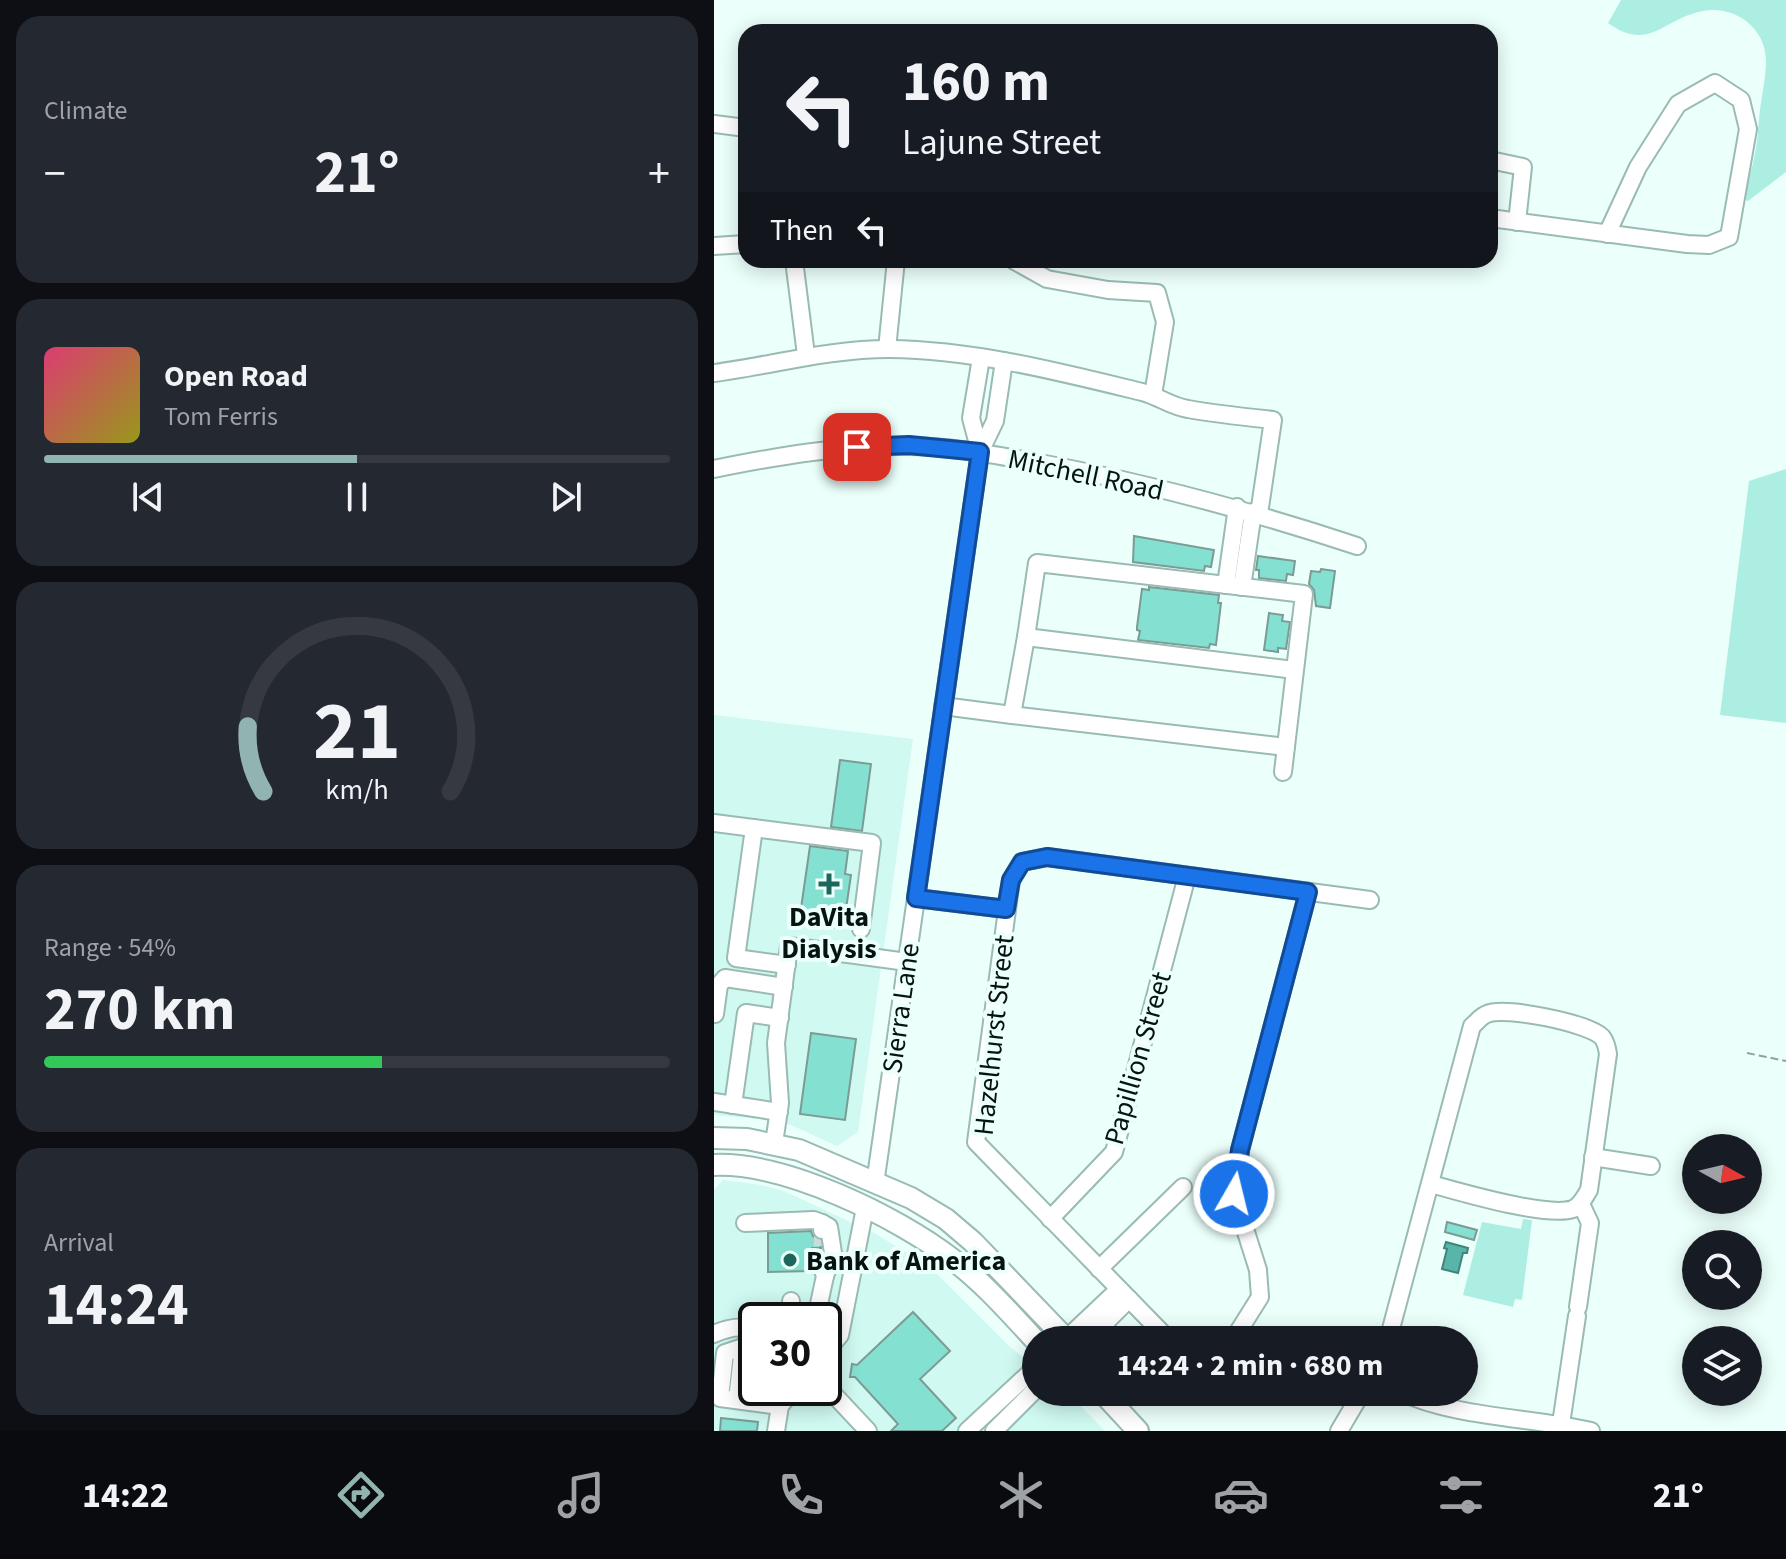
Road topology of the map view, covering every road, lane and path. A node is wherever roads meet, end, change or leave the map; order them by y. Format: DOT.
graph roads {
  1 [pos="714,124"];
  2 [pos="738,127"];
  3 [pos="1498,162"];
  4 [pos="1498,219"];
  5 [pos="1517,222"];
  6 [pos="1607,234"];
  7 [pos="738,244"];
  8 [pos="714,246"];
  9 [pos="795,268"];
  10 [pos="895,268"];
  11 [pos="1027,268"];
  12 [pos="887,349"];
  13 [pos="806,355"];
  14 [pos="981,358"];
  15 [pos="1004,361"];
  16 [pos="714,373"];
  17 [pos="1153,395"];
  18 [pos="980,452"];
  19 [pos="714,469"];
  20 [pos="1250,511"];
  21 [pos="1357,546"];
  22 [pos="1234,586"];
  23 [pos="1026,637"];
  24 [pos="1294,670"];
  25 [pos="943,706"];
  26 [pos="1012,715"];
  27 [pos="1286,747"];
  28 [pos="1283,772"];
  29 [pos="714,823"];
  30 [pos="754,828"];
  31 [pos="1187,876"];
  32 [pos="1308,892"];
  33 [pos="916,898"];
  34 [pos="1370,900"];
  35 [pos="1006,909"];
  36 [pos="861,929"];
  37 [pos="907,962"];
  38 [pos="787,965"];
  39 [pos="784,987"];
  40 [pos="715,1014"];
  41 [pos="780,1018"];
  42 [pos="1747,1053"];
  43 [pos="1786,1061"];
  44 [pos="714,1102"];
  45 [pos="733,1105"];
  46 [pos="779,1112"];
  47 [pos="714,1138"];
  48 [pos="774,1143"];
  49 [pos="1593,1157"];
  50 [pos="714,1165"];
  51 [pos="1651,1166"];
  52 [pos="875,1184"];
  53 [pos="1431,1184"];
  54 [pos="1183,1187"];
  55 [pos="1581,1204"];
  56 [pos="865,1208"];
  57 [pos="1050,1219"];
  58 [pos="745,1223"];
  59 [pos="822,1248"];
  60 [pos="1099,1269"];
  61 [pos="825,1276"];
  62 [pos="1124,1294"];
  63 [pos="819,1302"];
  64 [pos="842,1325"];
  65 [pos="1060,1326"];
  66 [pos="1086,1326"];
  67 [pos="1155,1326"];
  68 [pos="1242,1326"];
  69 [pos="1392,1326"];
  70 [pos="1022,1327"];
  71 [pos="738,1328"];
  72 [pos="714,1334"];
  73 [pos="738,1350"];
  74 [pos="1022,1380"];
  75 [pos="738,1400"];
  76 [pos="842,1403"];
  77 [pos="1022,1403"];
  78 [pos="783,1406"];
  79 [pos="1115,1406"];
  80 [pos="1354,1406"];
  81 [pos="1443,1406"];
  82 [pos="1561,1424"];
  83 [pos="1534,1426"];
  84 [pos="776,1431"];
  85 [pos="868,1431"];
  86 [pos="967,1431"];
  87 [pos="994,1431"];
  88 [pos="1138,1431"];
  89 [pos="1339,1431"];
  90 [pos="1591,1431"];
  1 -- 2 [label="street"];
  3 -- 5 [label="street"];
  4 -- 5 [label="street"];
  5 -- 6 [label="street"];
  6 -- 6 [label="street"];
  7 -- 8 [label="street"];
  9 -- 13 [label="street"];
  10 -- 12 [label="street"];
  11 -- 17 [label="street"];
  12 -- 13 [label="street"];
  12 -- 14 [label="street"];
  13 -- 16 [label="street"];
  14 -- 15 [label="street"];
  14 -- 18 [label="street"];
  15 -- 17 [label="street"];
  15 -- 18 [label="street"];
  17 -- 20 [label="street"];
  18 -- 19 [label="street, Mitchell Road"];
  18 -- 20 [label="street, Mitchell Road"];
  18 -- 25 [label="street, Sierra Lane"];
  20 -- 21 [label="street, Mitchell Road"];
  20 -- 22 [label="street"];
  22 -- 23 [label="street"];
  22 -- 24 [label="street"];
  23 -- 24 [label="street"];
  23 -- 26 [label="street"];
  24 -- 27 [label="street"];
  25 -- 26 [label="street"];
  25 -- 33 [label="street, Sierra Lane"];
  26 -- 27 [label="street"];
  27 -- 28 [label="street"];
  29 -- 30 [label="street"];
  30 -- 36 [label="street"];
  30 -- 38 [label="street"];
  31 -- 32 [label="street"];
  31 -- 35 [label="street, Hazelhurst Street"];
  31 -- 57 [label="street, Papillion Street"];
  32 -- 34 [label="street"];
  32 -- 68 [label="street"];
  33 -- 35 [label="street"];
  33 -- 37 [label="street, Sierra Lane"];
  35 -- 57 [label="street, Hazelhurst Street"];
  37 -- 38 [label="street"];
  37 -- 52 [label="street, Sierra Lane"];
  38 -- 39 [label="street"];
  39 -- 40 [label="street"];
  39 -- 41 [label="street"];
  41 -- 45 [label="street"];
  41 -- 46 [label="street"];
  42 -- 43 [label="path"];
  44 -- 45 [label="street"];
  45 -- 46 [label="street"];
  46 -- 48 [label="street"];
  47 -- 48 [label="main road"];
  48 -- 52 [label="main road"];
  49 -- 51 [label="street"];
  49 -- 53 [label="street"];
  49 -- 55 [label="street"];
  50 -- 56 [label="main road"];
  52 -- 65 [label="main road"];
  53 -- 55 [label="street"];
  53 -- 69 [label="street"];
  54 -- 60 [label="street"];
  55 -- 82 [label="street"];
  56 -- 64 [label="street"];
  56 -- 70 [label="main road"];
  57 -- 60 [label="street, Hazelhurst Street"];
  58 -- 61 [label="street"];
  59 -- 61 [label="street"];
  60 -- 62 [label="street, Hazelhurst Street"];
  61 -- 63 [label="street"];
  62 -- 66 [label="street"];
  62 -- 67 [label="street, Hazelhurst Street"];
  71 -- 72 [label="street"];
  73 -- 75 [label="street"];
  74 -- 86 [label="street"];
  76 -- 85 [label="street"];
  77 -- 87 [label="street"];
  78 -- 84 [label="street"];
  79 -- 88 [label="main road"];
  80 -- 89 [label="street"];
  81 -- 83 [label="street"];
  82 -- 83 [label="street"];
  82 -- 90 [label="street"];
}
